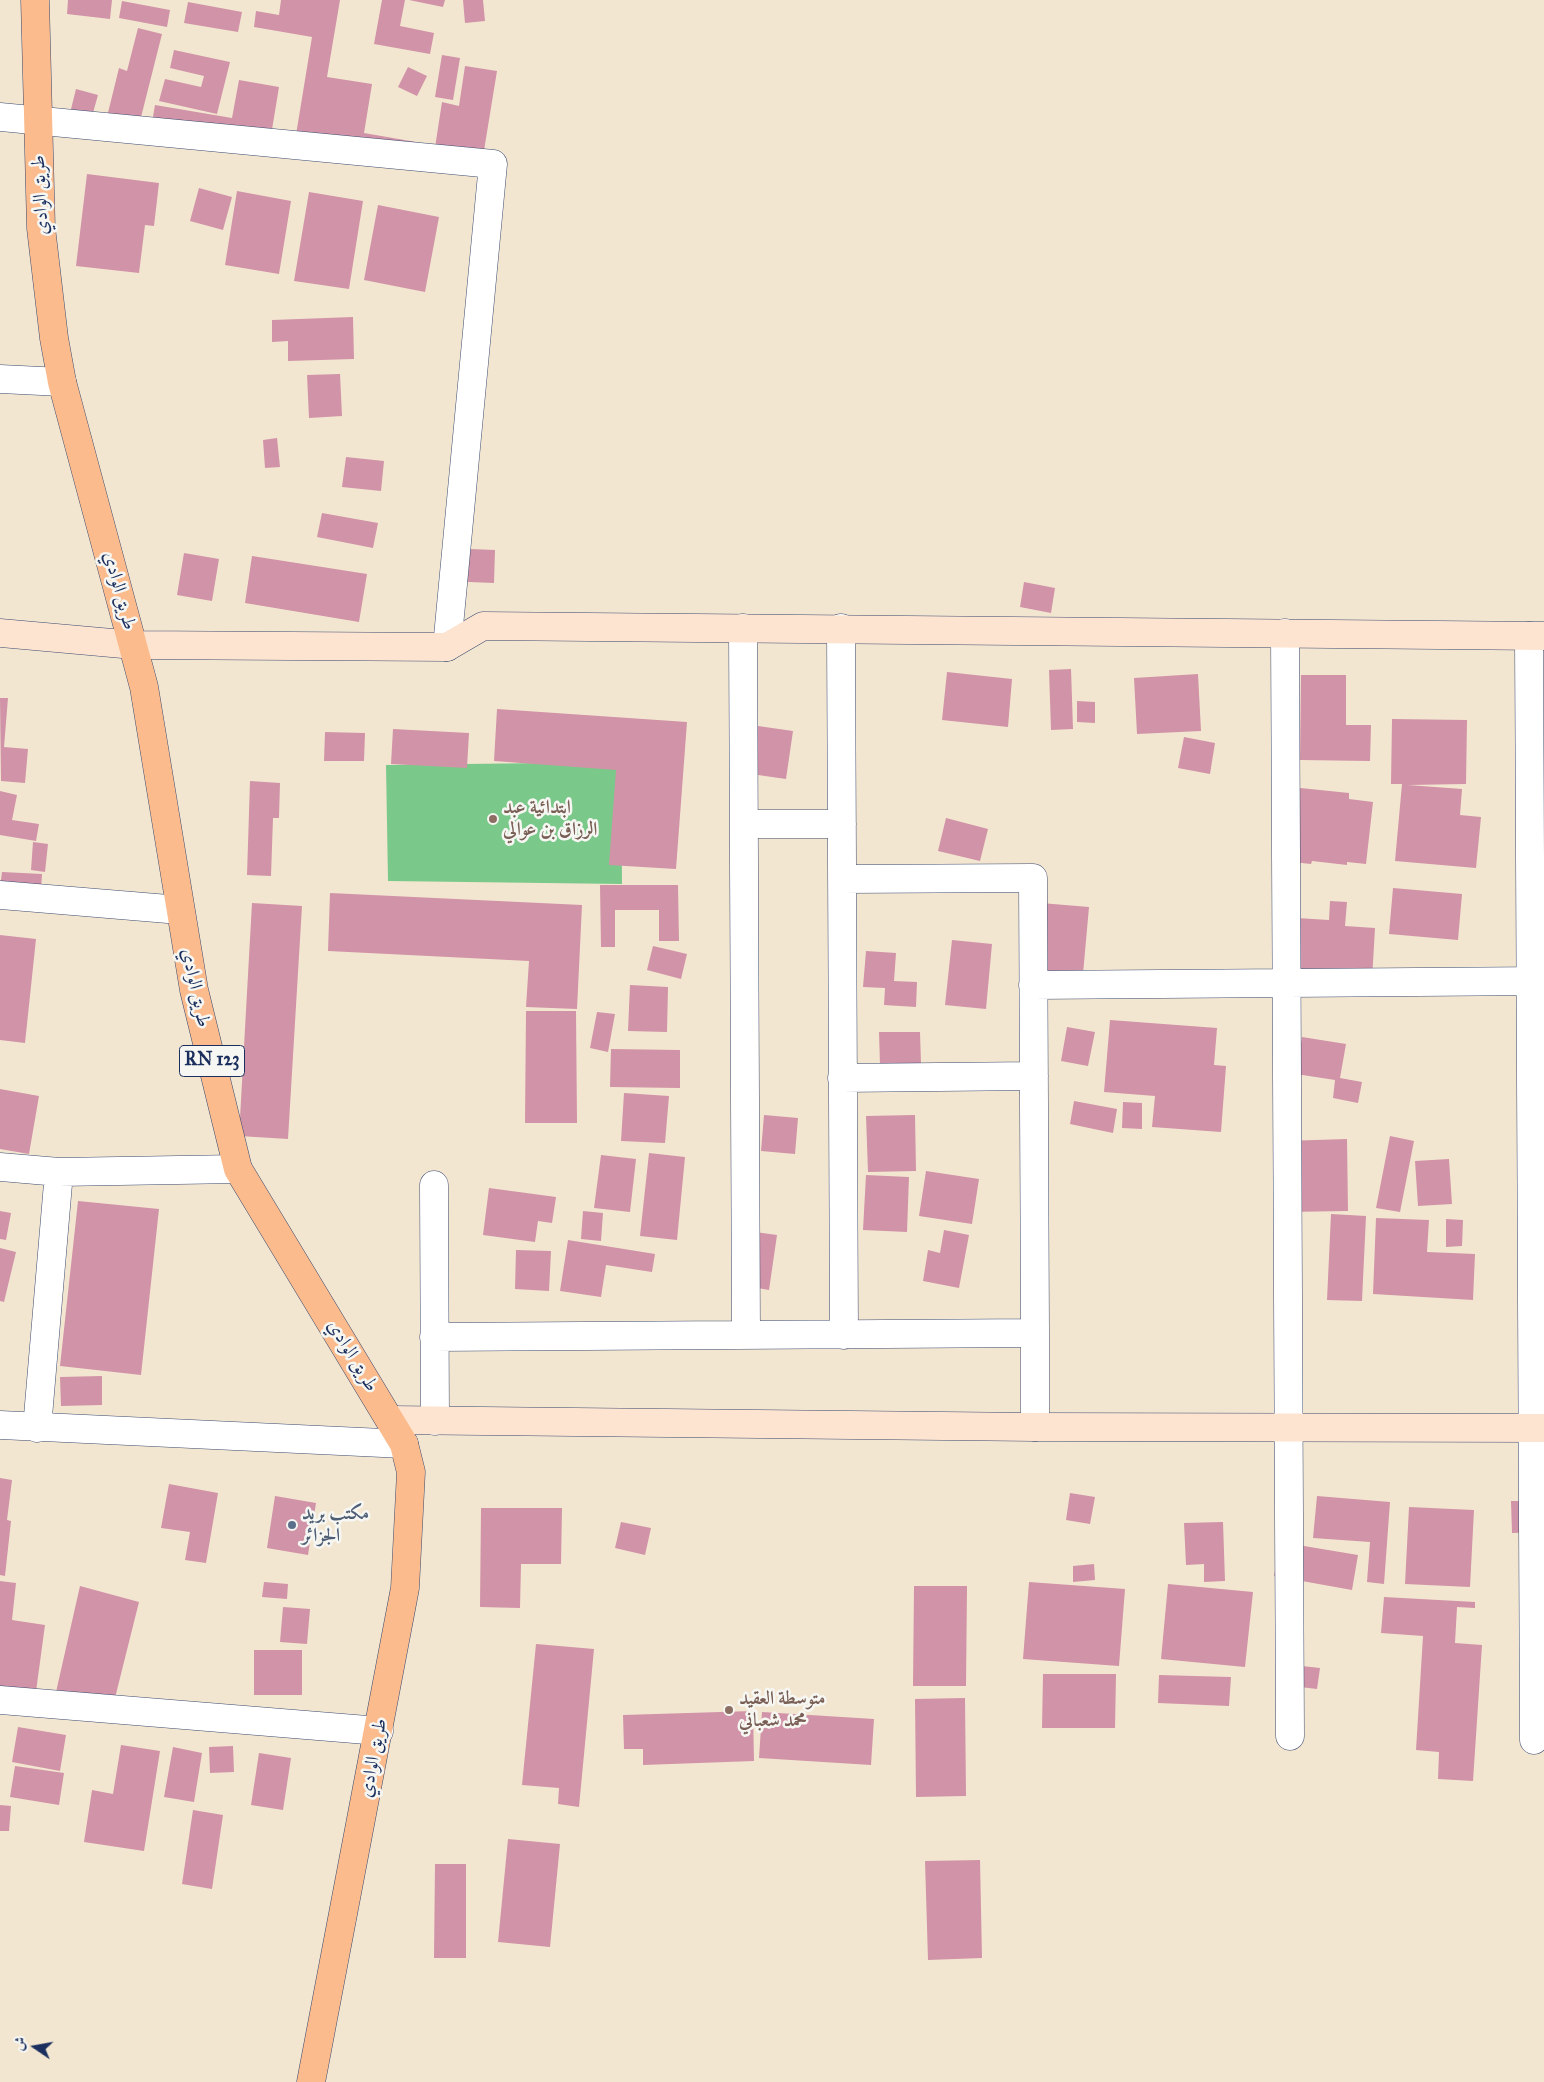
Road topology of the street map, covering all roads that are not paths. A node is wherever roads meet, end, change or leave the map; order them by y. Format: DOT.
graph roads {
  1 [pos="35,0"];
  2 [pos="0,117"];
  3 [pos="37,119"];
  4 [pos="0,379"];
  5 [pos="62,382"];
  6 [pos="743,628"];
  7 [pos="840,628"];
  8 [pos="0,633"];
  9 [pos="1285,633"];
  10 [pos="1537,636"];
  11 [pos="134,645"];
  12 [pos="446,648"];
  13 [pos="744,824"];
  14 [pos="842,824"];
  15 [pos="842,879"];
  16 [pos="0,895"];
  17 [pos="180,910"];
  18 [pos="1537,981"];
  19 [pos="1286,983"];
  20 [pos="1033,985"];
  21 [pos="1034,1076"];
  22 [pos="842,1078"];
  23 [pos="0,1167"];
  24 [pos="238,1169"];
  25 [pos="59,1172"];
  26 [pos="434,1185"];
  27 [pos="1035,1334"];
  28 [pos="746,1335"];
  29 [pos="844,1335"];
  30 [pos="434,1337"];
  31 [pos="390,1420"];
  32 [pos="435,1421"];
  33 [pos="0,1425"];
  34 [pos="1035,1427"];
  35 [pos="37,1428"];
  36 [pos="1288,1428"];
  37 [pos="1538,1428"];
  38 [pos="404,1444"];
  39 [pos="0,1700"];
  40 [pos="379,1731"];
  41 [pos="1290,1736"];
  42 [pos="1534,1740"];
  43 [pos="311,2082"];
  1 -- 3 [label="main road, طريق الوادي / RN 123"];
  2 -- 3 [label="street"];
  3 -- 5 [label="main road, طريق الوادي / RN 123"];
  3 -- 12 [label="street"];
  4 -- 5 [label="street"];
  5 -- 11 [label="main road, طريق الوادي / RN 123"];
  6 -- 7 [label="street"];
  6 -- 12 [label="street"];
  6 -- 13 [label="street"];
  7 -- 9 [label="street"];
  7 -- 14 [label="street"];
  8 -- 11 [label="street"];
  9 -- 10 [label="street"];
  9 -- 19 [label="street"];
  10 -- 18 [label="street"];
  11 -- 12 [label="street"];
  11 -- 17 [label="main road, طريق الوادي / RN 123"];
  13 -- 14 [label="street"];
  13 -- 28 [label="street"];
  14 -- 15 [label="street"];
  15 -- 20 [label="street"];
  15 -- 22 [label="street"];
  16 -- 17 [label="street"];
  17 -- 24 [label="main road, طريق الوادي / RN 123"];
  18 -- 19 [label="street"];
  18 -- 37 [label="street"];
  19 -- 20 [label="street"];
  19 -- 36 [label="street"];
  20 -- 21 [label="street"];
  21 -- 22 [label="street"];
  21 -- 27 [label="street"];
  22 -- 29 [label="street"];
  23 -- 25 [label="street"];
  24 -- 25 [label="street"];
  24 -- 31 [label="main road, طريق الوادي / RN 123"];
  25 -- 35 [label="street"];
  26 -- 30 [label="street"];
  27 -- 29 [label="street"];
  27 -- 34 [label="street"];
  28 -- 29 [label="street"];
  28 -- 30 [label="street"];
  30 -- 32 [label="street"];
  31 -- 32 [label="street"];
  31 -- 38 [label="main road, طريق الوادي / RN 123"];
  32 -- 34 [label="street"];
  33 -- 35 [label="street"];
  34 -- 36 [label="street"];
  35 -- 38 [label="street"];
  36 -- 37 [label="street"];
  36 -- 41 [label="street"];
  37 -- 42 [label="street"];
  38 -- 40 [label="main road, طريق الوادي / RN 123"];
  39 -- 40 [label="street"];
  40 -- 43 [label="main road, طريق الوادي / RN 123"];
}
